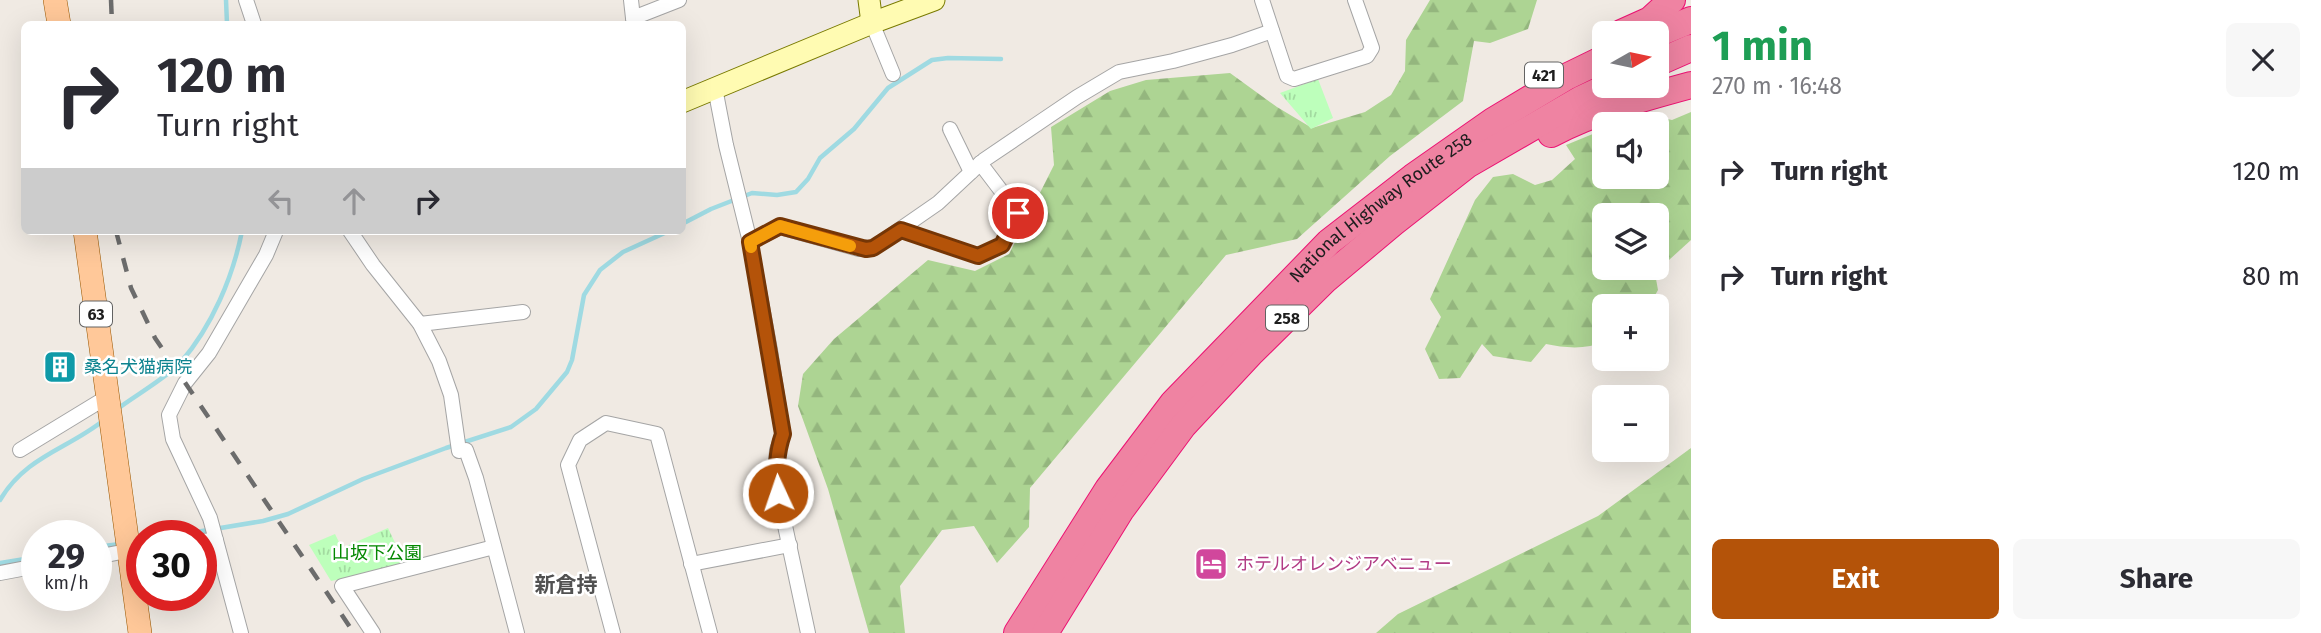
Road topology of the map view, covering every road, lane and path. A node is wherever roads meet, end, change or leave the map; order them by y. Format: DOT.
graph roads {
  1 [pos="55,0"];
  2 [pos="246,0"];
  3 [pos="631,0"];
  4 [pos="679,0"];
  5 [pos="869,0"];
  6 [pos="934,0"];
  7 [pos="1262,0"];
  8 [pos="1355,0"];
  9 [pos="1672,0"];
  10 [pos="1691,3"];
  11 [pos="1691,20"];
  12 [pos="58,21"];
  13 [pos="253,21"];
  14 [pos="634,21"];
  15 [pos="1657,21"];
  16 [pos="1662,21"];
  17 [pos="872,23"];
  18 [pos="1670,24"];
  19 [pos="1272,31"];
  20 [pos="1592,48"];
  21 [pos="1691,48"];
  22 [pos="1670,57"];
  23 [pos="1592,64"];
  24 [pos="893,74"];
  25 [pos="1691,85"];
  26 [pos="715,88"];
  27 [pos="1592,94"];
  28 [pos="686,100"];
  29 [pos="1493,121"];
  30 [pos="950,129"];
  31 [pos="1467,165"];
  32 [pos="975,168"];
  33 [pos="901,230"];
  34 [pos="86,235"];
  35 [pos="274,235"];
  36 [pos="353,235"];
  37 [pos="750,242"];
  38 [pos="523,312"];
  39 [pos="420,324"];
  40 [pos="107,397"];
  41 [pos="20,450"];
  42 [pos="127,520"];
  43 [pos="210,520"];
  44 [pos="790,545"];
  45 [pos="494,547"];
  46 [pos="217,559"];
  47 [pos="691,564"];
  48 [pos="21,569"];
  49 [pos="0,573"];
  50 [pos="138,611"];
  51 [pos="140,633"];
  52 [pos="241,633"];
  53 [pos="373,633"];
  54 [pos="517,633"];
  55 [pos="613,633"];
  56 [pos="709,633"];
  57 [pos="808,633"];
  58 [pos="1017,633"];
  59 [pos="1045,633"];
  1 -- 12 [label="main road"];
  2 -- 13 [label="street"];
  3 -- 14 [label="street"];
  4 -- 14 [label="street"];
  5 -- 17 [label="street"];
  6 -- 17 [label="street"];
  7 -- 19 [label="street"];
  8 -- 19 [label="street"];
  9 -- 15 [label="highway"];
  10 -- 16 [label="highway"];
  11 -- 18 [label="highway"];
  17 -- 24 [label="street"];
  17 -- 26 [label="street"];
  19 -- 32 [label="street"];
  20 -- 29 [label="highway, 421"];
  21 -- 22 [label="highway"];
  23 -- 29 [label="highway, National Highway Route 258 / 258"];
  25 -- 31 [label="highway"];
  26 -- 28 [label="street"];
  26 -- 37 [label="street"];
  27 -- 31 [label="highway, National Highway Route 258 / 258"];
  29 -- 58 [label="highway, National Highway Route 258 / 258"];
  30 -- 32 [label="street"];
  31 -- 59 [label="highway, National Highway Route 258 / 258"];
  32 -- 33 [label="street"];
  32 -- 33 [label="street"];
  33 -- 37 [label="street"];
  34 -- 40 [label="main road, 63"];
  35 -- 43 [label="street"];
  36 -- 39 [label="street"];
  37 -- 44 [label="street"];
  38 -- 39 [label="street"];
  39 -- 45 [label="street"];
  40 -- 41 [label="street"];
  40 -- 42 [label="main road, 63"];
  44 -- 47 [label="street"];
  44 -- 57 [label="street"];
  45 -- 53 [label="street"];
  45 -- 54 [label="street"];
  46 -- 52 [label="street"];
  47 -- 55 [label="street"];
  47 -- 56 [label="street"];
  48 -- 49 [label="street"];
  50 -- 51 [label="main road, 63"];
}
